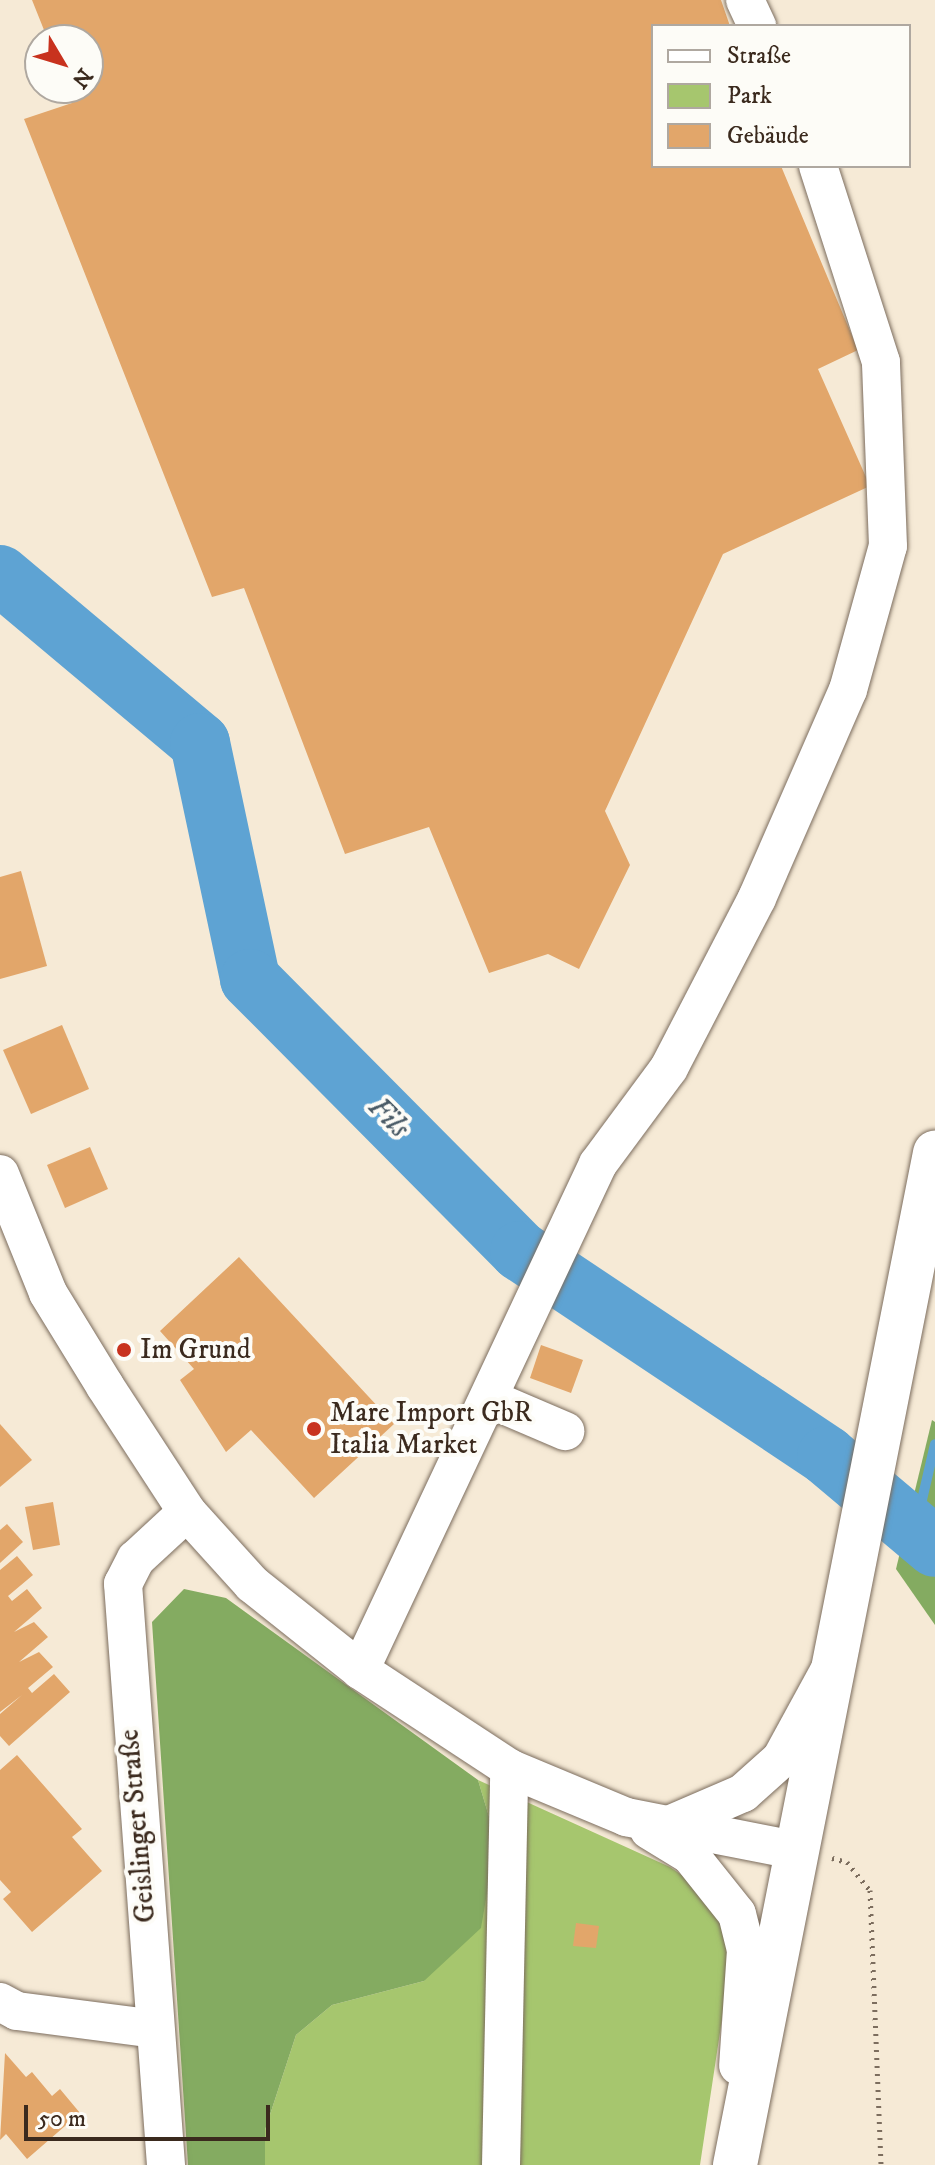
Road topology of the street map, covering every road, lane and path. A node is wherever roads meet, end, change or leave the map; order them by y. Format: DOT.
graph roads {
  1 [pos="745,0"];
  2 [pos="756,24"];
  3 [pos="819,168"];
  4 [pos="935,1153"];
  5 [pos="0,1174"];
  6 [pos="490,1399"];
  7 [pos="565,1431"];
  8 [pos="187,1512"];
  9 [pos="841,1651"];
  10 [pos="360,1670"];
  11 [pos="509,1768"];
  12 [pos="626,1817"];
  13 [pos="669,1825"];
  14 [pos="799,1851"];
  15 [pos="0,2002"];
  16 [pos="155,2029"];
  17 [pos="166,2165"];
  18 [pos="501,2165"];
  19 [pos="733,2165"];
  20 [pos="881,2165"];
  1 -- 2 [label="street"];
  3 -- 6 [label="street"];
  4 -- 9 [label="main road"];
  5 -- 8 [label="street"];
  6 -- 7 [label="street"];
  6 -- 10 [label="street"];
  8 -- 10 [label="street"];
  8 -- 16 [label="street, Geislinger Straße"];
  9 -- 13 [label="street"];
  9 -- 14 [label="main road"];
  10 -- 11 [label="street"];
  11 -- 12 [label="street"];
  11 -- 18 [label="street"];
  12 -- 13 [label="street"];
  12 -- 19 [label="street"];
  13 -- 14 [label="street"];
  14 -- 19 [label="main road"];
  14 -- 20 [label="path"];
  15 -- 16 [label="street"];
  16 -- 17 [label="street, Geislinger Straße"];
}
